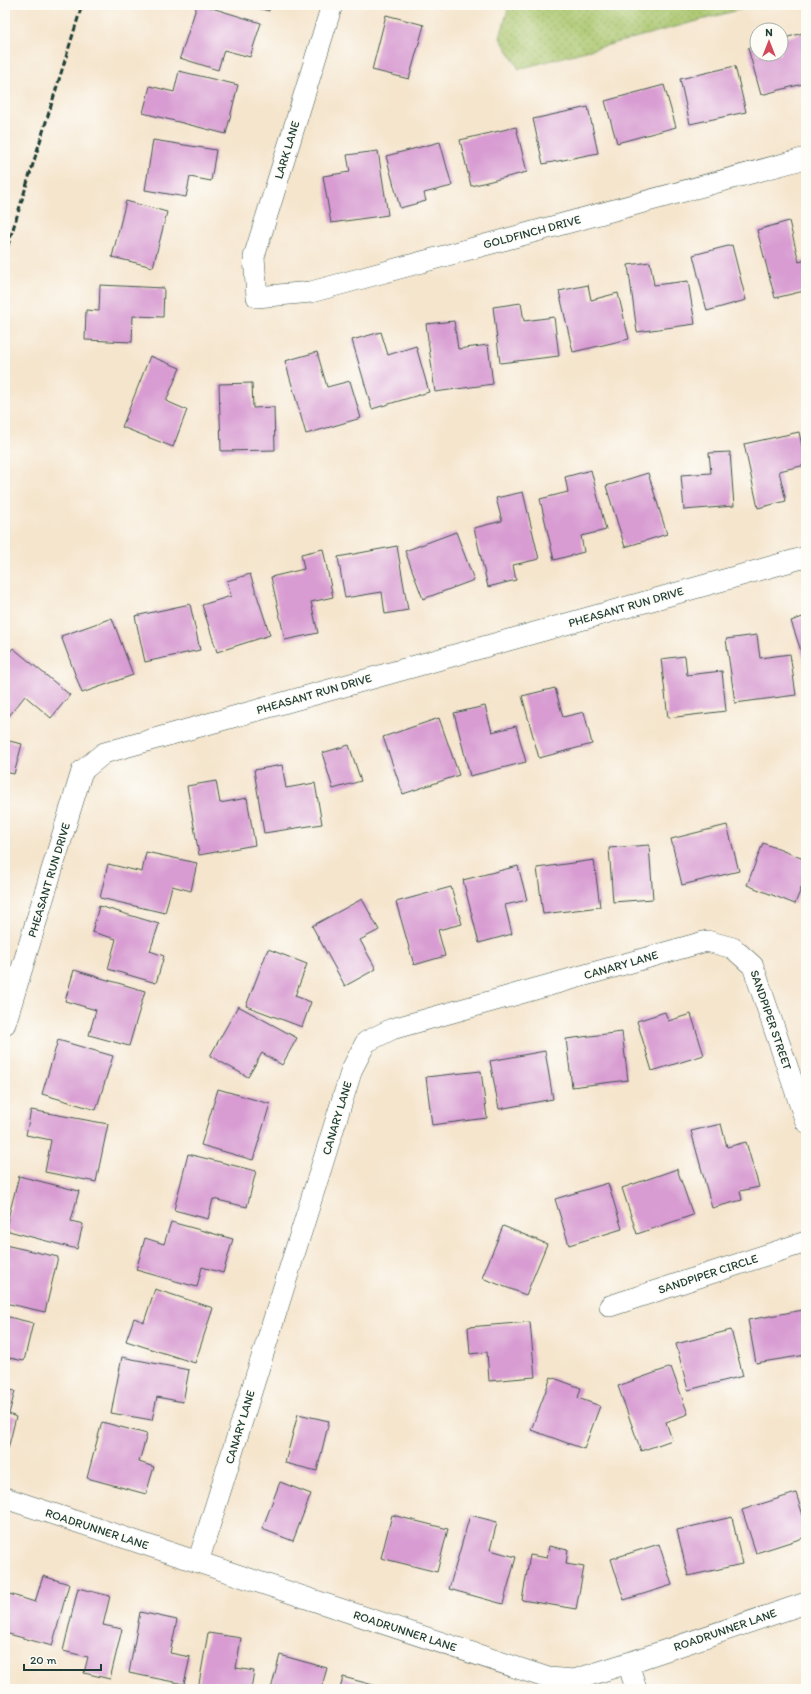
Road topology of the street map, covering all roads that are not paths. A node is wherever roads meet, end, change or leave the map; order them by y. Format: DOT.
graph roads {
  1 [pos="332,5"];
  2 [pos="806,158"];
  3 [pos="257,297"];
  4 [pos="806,557"];
  5 [pos="734,948"];
  6 [pos="5,1024"];
  7 [pos="806,1122"];
  8 [pos="806,1242"];
  9 [pos="610,1306"];
  10 [pos="5,1498"];
  11 [pos="198,1562"];
  12 [pos="806,1603"];
  13 [pos="628,1663"];
  14 [pos="636,1689"];
  1 -- 3 [label="street, LARK LANE"];
  2 -- 3 [label="street, GOLDFINCH DRIVE"];
  4 -- 6 [label="street, PHEASANT RUN DRIVE"];
  5 -- 7 [label="street, SANDPIPER STREET"];
  5 -- 11 [label="street, CANARY LANE"];
  8 -- 9 [label="street, SANDPIPER CIRCLE"];
  10 -- 11 [label="street, ROADRUNNER LANE"];
  11 -- 13 [label="street, ROADRUNNER LANE"];
  12 -- 13 [label="street, ROADRUNNER LANE"];
  13 -- 14 [label="street"];
}
